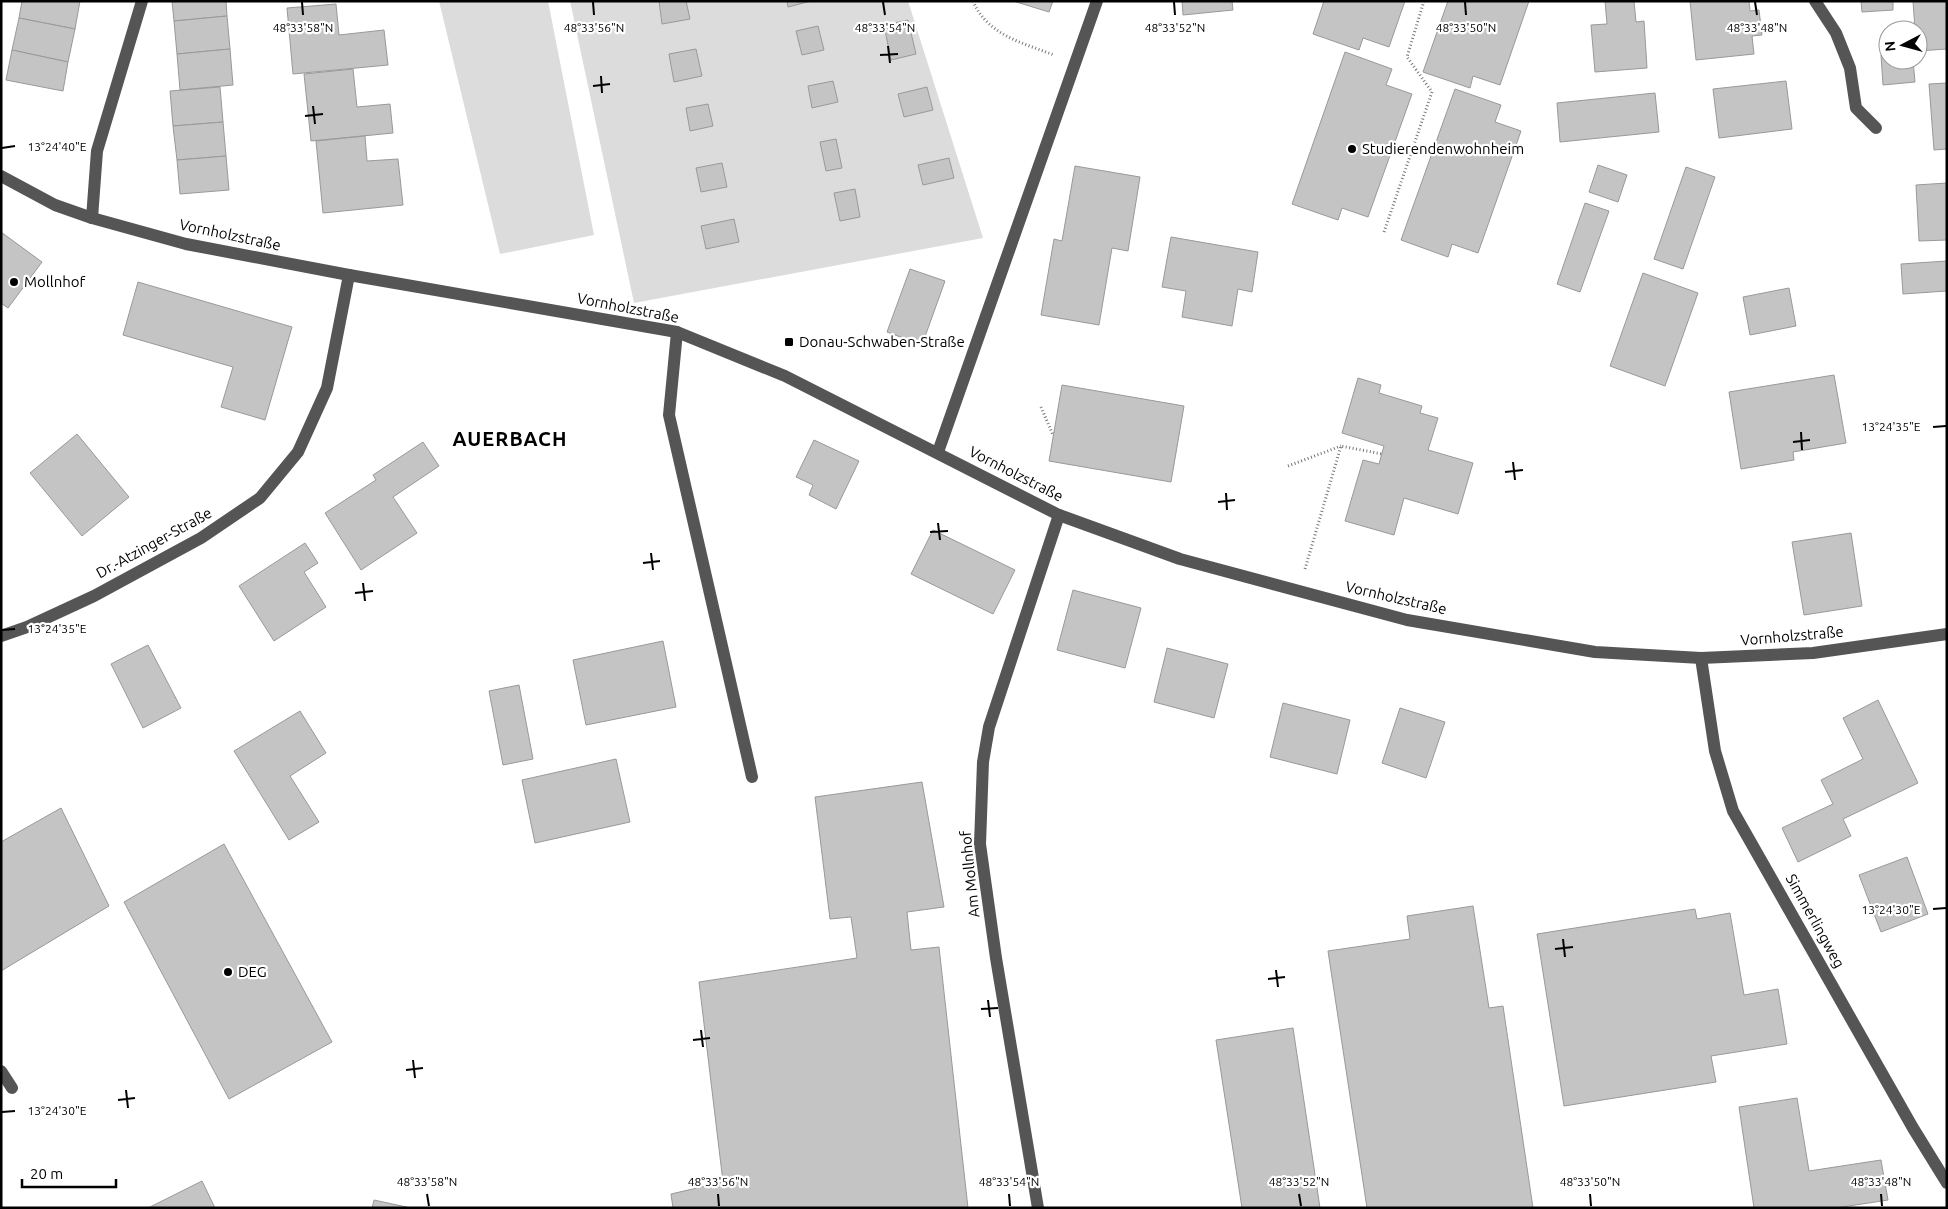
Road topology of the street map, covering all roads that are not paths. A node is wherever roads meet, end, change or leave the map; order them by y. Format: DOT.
graph roads {
  1 [pos="142,1"];
  2 [pos="1097,1"];
  3 [pos="1815,1"];
  4 [pos="1876,128"];
  5 [pos="1,176"];
  6 [pos="92,218"];
  7 [pos="349,275"];
  8 [pos="677,332"];
  9 [pos="938,452"];
  10 [pos="1059,515"];
  11 [pos="1947,634"];
  12 [pos="1,636"];
  13 [pos="1701,658"];
  14 [pos="752,777"];
  15 [pos="1,1071"];
  16 [pos="12,1088"];
  17 [pos="1947,1183"];
  18 [pos="1038,1208"];
  1 -- 6 [label="street"];
  2 -- 9 [label="street"];
  3 -- 4 [label="street"];
  5 -- 6 [label="street, Vornholzstraße"];
  6 -- 7 [label="street, Vornholzstraße"];
  7 -- 8 [label="street, Vornholzstraße"];
  7 -- 12 [label="street, Dr.-Atzinger-Straße"];
  8 -- 9 [label="street, Vornholzstraße"];
  8 -- 14 [label="street"];
  9 -- 10 [label="street, Vornholzstraße"];
  10 -- 13 [label="street, Vornholzstraße"];
  10 -- 18 [label="street, Am Mollnhof"];
  11 -- 13 [label="street, Vornholzstraße"];
  13 -- 17 [label="street, Simmerlingweg"];
  15 -- 16 [label="street"];
}
